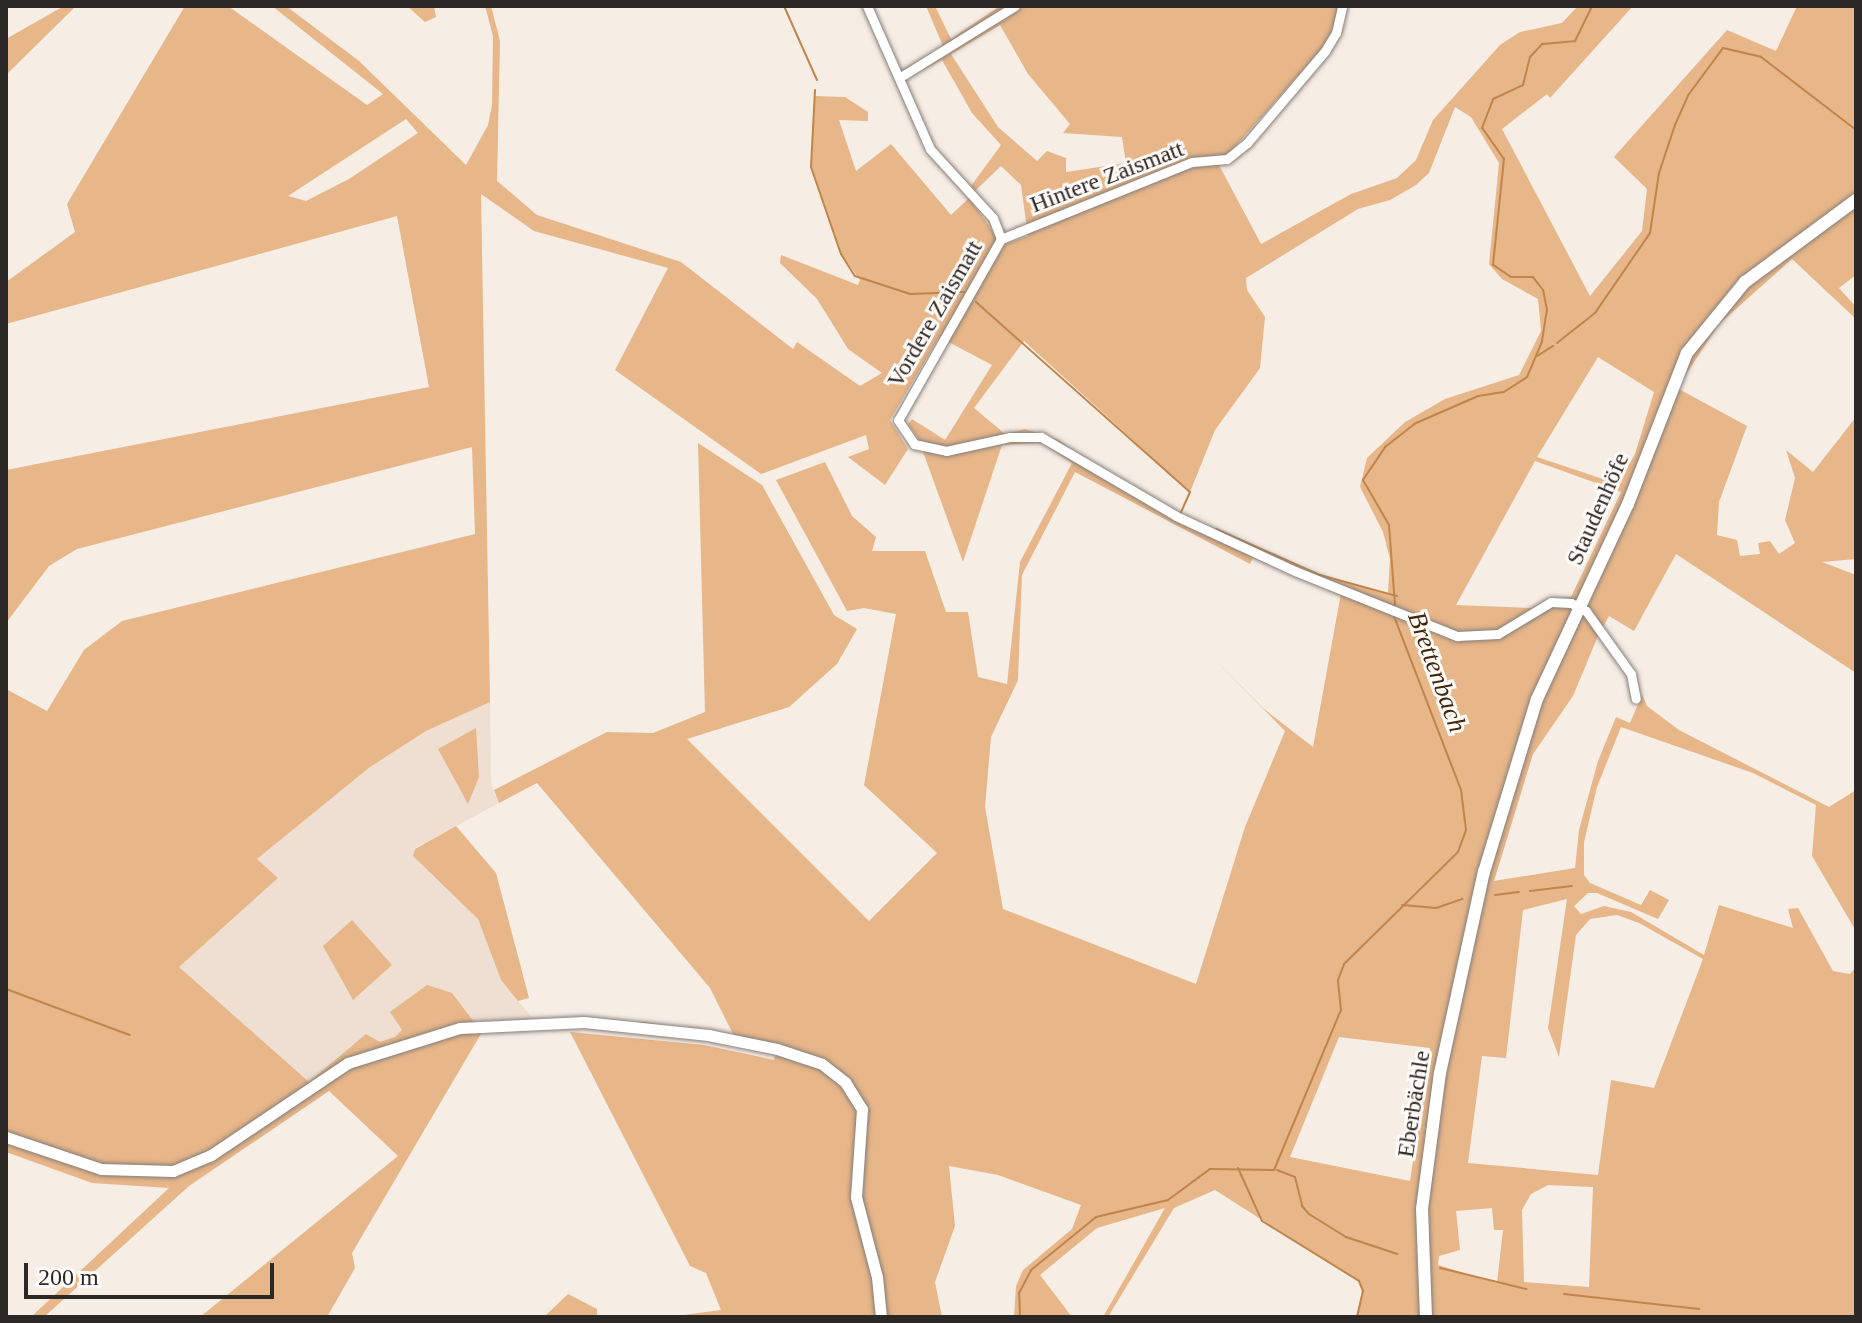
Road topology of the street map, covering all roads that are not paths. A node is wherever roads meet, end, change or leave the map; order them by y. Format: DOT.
graph roads {
  1 [pos="867,6"];
  2 [pos="1015,6"];
  3 [pos="1342,6"];
  4 [pos="902,76"];
  5 [pos="1856,200"];
  6 [pos="1001,239"];
  7 [pos="1577,606"];
  8 [pos="1636,699"];
  9 [pos="1477,902"];
  10 [pos="6,1137"];
  11 [pos="881,1317"];
  12 [pos="1426,1317"];
  1 -- 4 [label="street, Vordere Zaismatt"];
  2 -- 4 [label="street"];
  3 -- 6 [label="street, Hintere Zaismatt"];
  4 -- 6 [label="street, Vordere Zaismatt"];
  5 -- 7 [label="main road, Staudenhöfe"];
  6 -- 7 [label="street, Vordere Zaismatt"];
  7 -- 8 [label="street"];
  7 -- 9 [label="main road, Staudenhöfe"];
  9 -- 12 [label="main road, Eberbächle"];
  10 -- 11 [label="street"];
}
